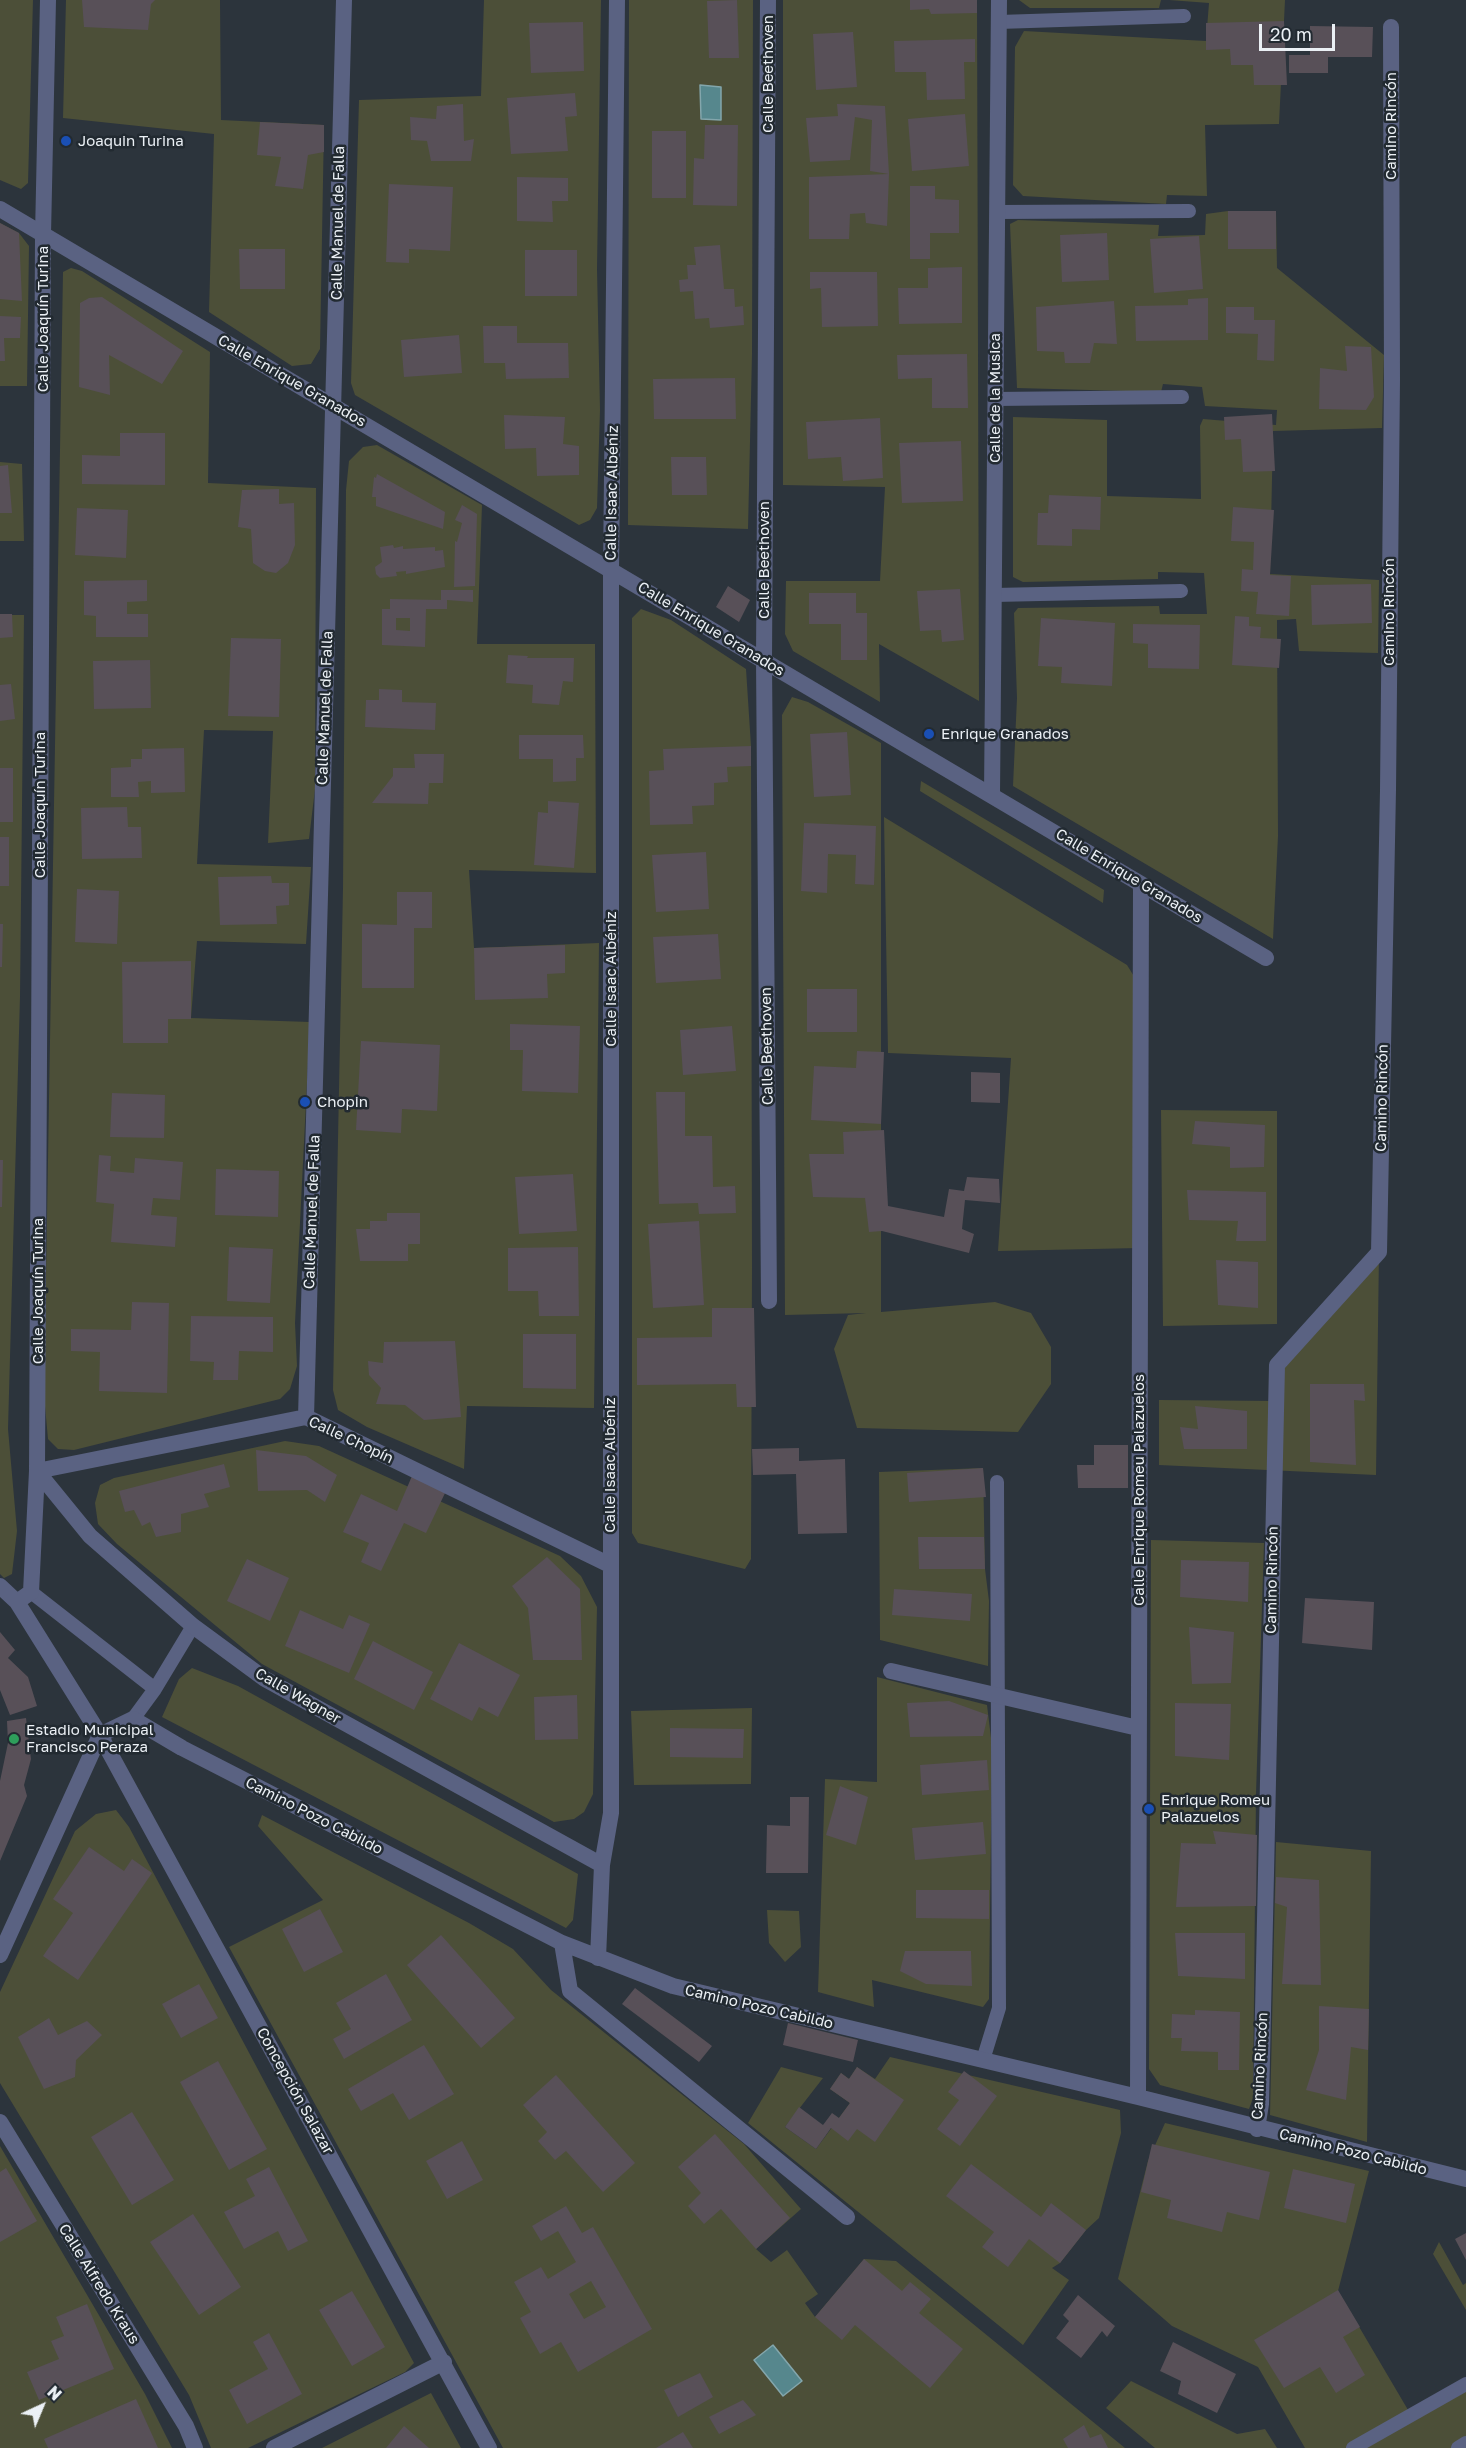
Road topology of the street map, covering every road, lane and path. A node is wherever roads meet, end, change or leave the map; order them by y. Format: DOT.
graph roads {
  1 [pos="48,0"];
  2 [pos="344,0"];
  3 [pos="617,0"];
  4 [pos="768,0"];
  5 [pos="999,0"];
  6 [pos="1184,16"];
  7 [pos="999,22"];
  8 [pos="1390,27"];
  9 [pos="0,209"];
  10 [pos="1189,211"];
  11 [pos="997,212"];
  12 [pos="43,236"];
  13 [pos="1182,397"];
  14 [pos="995,399"];
  15 [pos="333,405"];
  16 [pos="611,570"];
  17 [pos="1181,591"];
  18 [pos="994,595"];
  19 [pos="764,660"];
  20 [pos="992,795"];
  21 [pos="1141,884"];
  22 [pos="1266,958"];
  23 [pos="769,1300"];
  24 [pos="306,1417"];
  25 [pos="37,1471"];
  26 [pos="997,1482"];
  27 [pos="610,1565"];
  28 [pos="0,1586"];
  29 [pos="31,1592"];
  30 [pos="16,1602"];
  31 [pos="193,1626"];
  32 [pos="891,1671"];
  33 [pos="155,1689"];
  34 [pos="999,1696"];
  35 [pos="133,1719"];
  36 [pos="1138,1728"];
  37 [pos="100,1735"];
  38 [pos="602,1865"];
  39 [pos="562,1943"];
  40 [pos="0,1955"];
  41 [pos="598,1958"];
  42 [pos="983,2060"];
  43 [pos="1138,2097"];
  44 [pos="0,2122"];
  45 [pos="1257,2129"];
  46 [pos="1466,2179"];
  47 [pos="848,2217"];
  48 [pos="444,2362"];
  49 [pos="1466,2384"];
  50 [pos="1466,2443"];
  51 [pos="195,2448"];
  52 [pos="274,2448"];
  53 [pos="489,2448"];
  54 [pos="1353,2448"];
  55 [pos="1458,2448"];
  1 -- 12 [label="street, Calle Joaquín Turina"];
  2 -- 15 [label="street, Calle Manuel de Falla"];
  3 -- 16 [label="street, Calle Isaac Albéniz"];
  4 -- 19 [label="street, Calle Beethoven"];
  5 -- 7 [label="street, Calle de la Musica"];
  6 -- 7 [label="lane"];
  7 -- 11 [label="street, Calle de la Musica"];
  8 -- 45 [label="street, Camino Rincón"];
  9 -- 12 [label="street, Calle Enrique Granados"];
  10 -- 11 [label="lane"];
  11 -- 14 [label="street, Calle de la Musica"];
  12 -- 15 [label="street, Calle Enrique Granados"];
  12 -- 25 [label="street, Calle Joaquín Turina"];
  13 -- 14 [label="lane"];
  14 -- 18 [label="street, Calle de la Musica"];
  15 -- 16 [label="street, Calle Enrique Granados"];
  15 -- 24 [label="street, Calle Manuel de Falla"];
  16 -- 19 [label="street, Calle Enrique Granados"];
  16 -- 27 [label="street, Calle Isaac Albéniz"];
  17 -- 18 [label="lane"];
  18 -- 20 [label="street, Calle de la Musica"];
  19 -- 20 [label="street, Calle Enrique Granados"];
  19 -- 23 [label="street, Calle Beethoven"];
  20 -- 21 [label="street, Calle Enrique Granados"];
  21 -- 22 [label="street, Calle Enrique Granados"];
  21 -- 36 [label="street, Calle Enrique Romeu Palazuelos"];
  24 -- 25 [label="street, Calle Chopín"];
  24 -- 27 [label="street, Calle Chopín"];
  25 -- 29 [label="street, Calle Joaquín Turina"];
  25 -- 31 [label="street, Calle Wagner"];
  26 -- 34 [label="lane"];
  27 -- 38 [label="street, Calle Isaac Albéniz"];
  28 -- 30 [label="street, Concepción Salazar"];
  29 -- 30 [label="street"];
  29 -- 33 [label="lane"];
  30 -- 37 [label="street, Concepción Salazar"];
  31 -- 33 [label="lane"];
  31 -- 38 [label="street, Calle Wagner"];
  32 -- 34 [label="street"];
  33 -- 35 [label="lane"];
  34 -- 36 [label="street"];
  34 -- 42 [label="lane"];
  35 -- 37 [label="street"];
  35 -- 39 [label="street, Camino Pozo Cabildo"];
  36 -- 43 [label="street, Calle Enrique Romeu Palazuelos"];
  37 -- 40 [label="street"];
  37 -- 48 [label="street, Concepción Salazar"];
  38 -- 41 [label="street, Calle Isaac Albéniz"];
  39 -- 41 [label="street, Camino Pozo Cabildo"];
  39 -- 47 [label="street"];
  41 -- 42 [label="street, Camino Pozo Cabildo"];
  42 -- 43 [label="street, Camino Pozo Cabildo"];
  43 -- 45 [label="street, Camino Pozo Cabildo"];
  44 -- 51 [label="street, Calle Alfredo Kraus"];
  45 -- 46 [label="street, Camino Pozo Cabildo"];
  48 -- 52 [label="street"];
  48 -- 53 [label="street, Concepción Salazar"];
  49 -- 54 [label="lane"];
  50 -- 55 [label="lane"];
}
